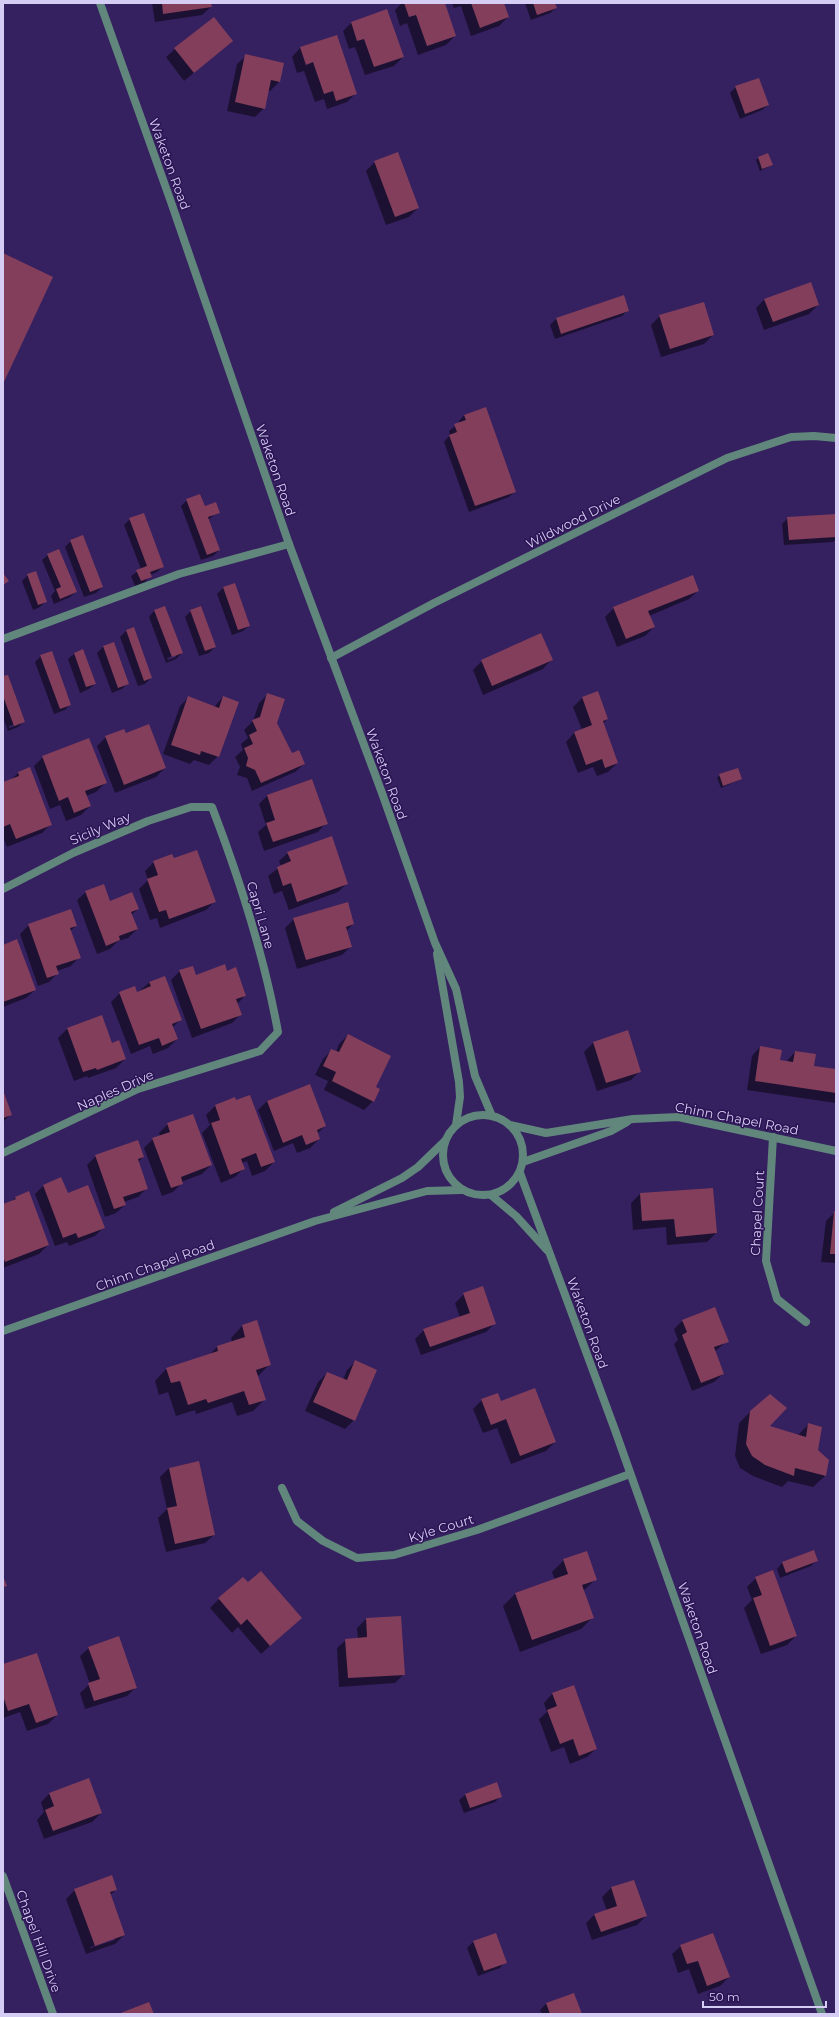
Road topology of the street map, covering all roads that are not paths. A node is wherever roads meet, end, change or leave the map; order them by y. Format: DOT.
graph roads {
  1 [pos="100,3"];
  2 [pos="836,438"];
  3 [pos="289,544"];
  4 [pos="3,639"];
  5 [pos="330,658"];
  6 [pos="212,808"];
  7 [pos="3,889"];
  8 [pos="435,943"];
  9 [pos="278,1032"];
  10 [pos="492,1116"];
  11 [pos="633,1119"];
  12 [pos="456,1125"];
  13 [pos="510,1125"];
  14 [pos="773,1137"];
  15 [pos="446,1140"];
  16 [pos="836,1151"];
  17 [pos="3,1153"];
  18 [pos="523,1162"];
  19 [pos="520,1173"];
  20 [pos="462,1190"];
  21 [pos="491,1195"];
  22 [pos="315,1220"];
  23 [pos="549,1252"];
  24 [pos="806,1322"];
  25 [pos="3,1331"];
  26 [pos="630,1474"];
  27 [pos="282,1488"];
  28 [pos="3,1876"];
  29 [pos="53,2014"];
  30 [pos="822,2014"];
  1 -- 3 [label="street, Waketon Road"];
  2 -- 5 [label="street, Wildwood Drive"];
  3 -- 4 [label="street"];
  3 -- 5 [label="street, Waketon Road"];
  5 -- 8 [label="street, Waketon Road"];
  6 -- 7 [label="street, Sicily Way"];
  6 -- 9 [label="street, Capri Lane"];
  8 -- 10 [label="street, Waketon Road"];
  8 -- 12 [label="street, Waketon Road"];
  9 -- 17 [label="street, Naples Drive"];
  10 -- 12 [label="street"];
  10 -- 13 [label="street"];
  11 -- 13 [label="street, Chinn Chapel Road"];
  11 -- 14 [label="street, Chinn Chapel Road"];
  11 -- 18 [label="street, Chinn Chapel Road"];
  12 -- 15 [label="street"];
  13 -- 18 [label="street"];
  14 -- 16 [label="street, Chinn Chapel Road"];
  14 -- 24 [label="street, Chapel Court"];
  15 -- 20 [label="street"];
  15 -- 22 [label="street, Chinn Chapel Road"];
  18 -- 19 [label="street"];
  19 -- 21 [label="street"];
  19 -- 23 [label="street, Waketon Road"];
  20 -- 21 [label="street"];
  20 -- 22 [label="street, Chinn Chapel Road"];
  21 -- 23 [label="street, Waketon Road"];
  22 -- 25 [label="street, Chinn Chapel Road"];
  23 -- 26 [label="street, Waketon Road"];
  26 -- 27 [label="street, Kyle Court"];
  26 -- 30 [label="street, Waketon Road"];
  28 -- 29 [label="street, Chapel Hill Drive"];
}
